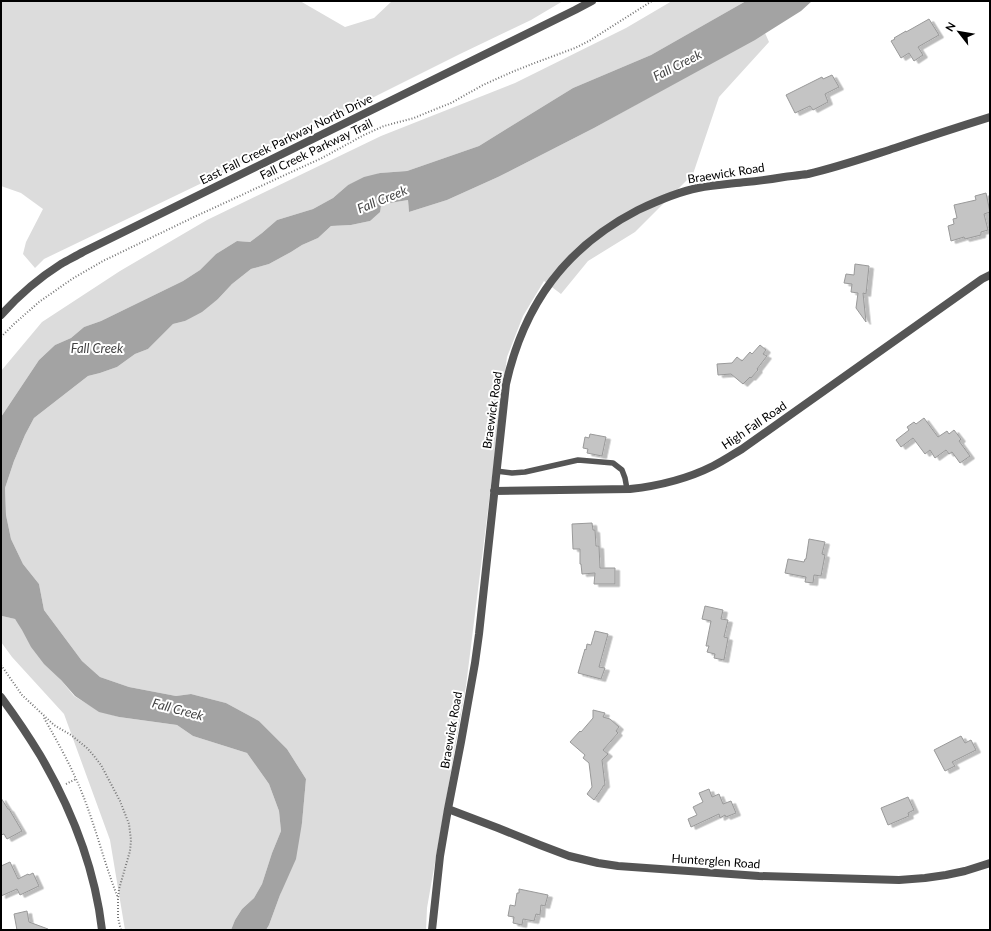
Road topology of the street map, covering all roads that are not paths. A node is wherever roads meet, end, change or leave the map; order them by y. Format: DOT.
graph roads {
  1 [pos="592,1"];
  2 [pos="990,117"];
  3 [pos="990,275"];
  4 [pos="1,315"];
  5 [pos="496,471"];
  6 [pos="627,489"];
  7 [pos="494,491"];
  8 [pos="1,697"];
  9 [pos="448,809"];
  10 [pos="990,863"];
  11 [pos="102,930"];
  12 [pos="432,930"];
  1 -- 4 [label="street, East Fall Creek Parkway North Drive"];
  2 -- 5 [label="street, Braewick Road"];
  3 -- 6 [label="street, High Fall Road"];
  5 -- 6 [label="lane"];
  5 -- 7 [label="street, Braewick Road"];
  6 -- 7 [label="street, High Fall Road"];
  7 -- 9 [label="street, Braewick Road"];
  8 -- 11 [label="street"];
  9 -- 10 [label="street, Hunterglen Road"];
  9 -- 12 [label="street, Braewick Road"];
}
